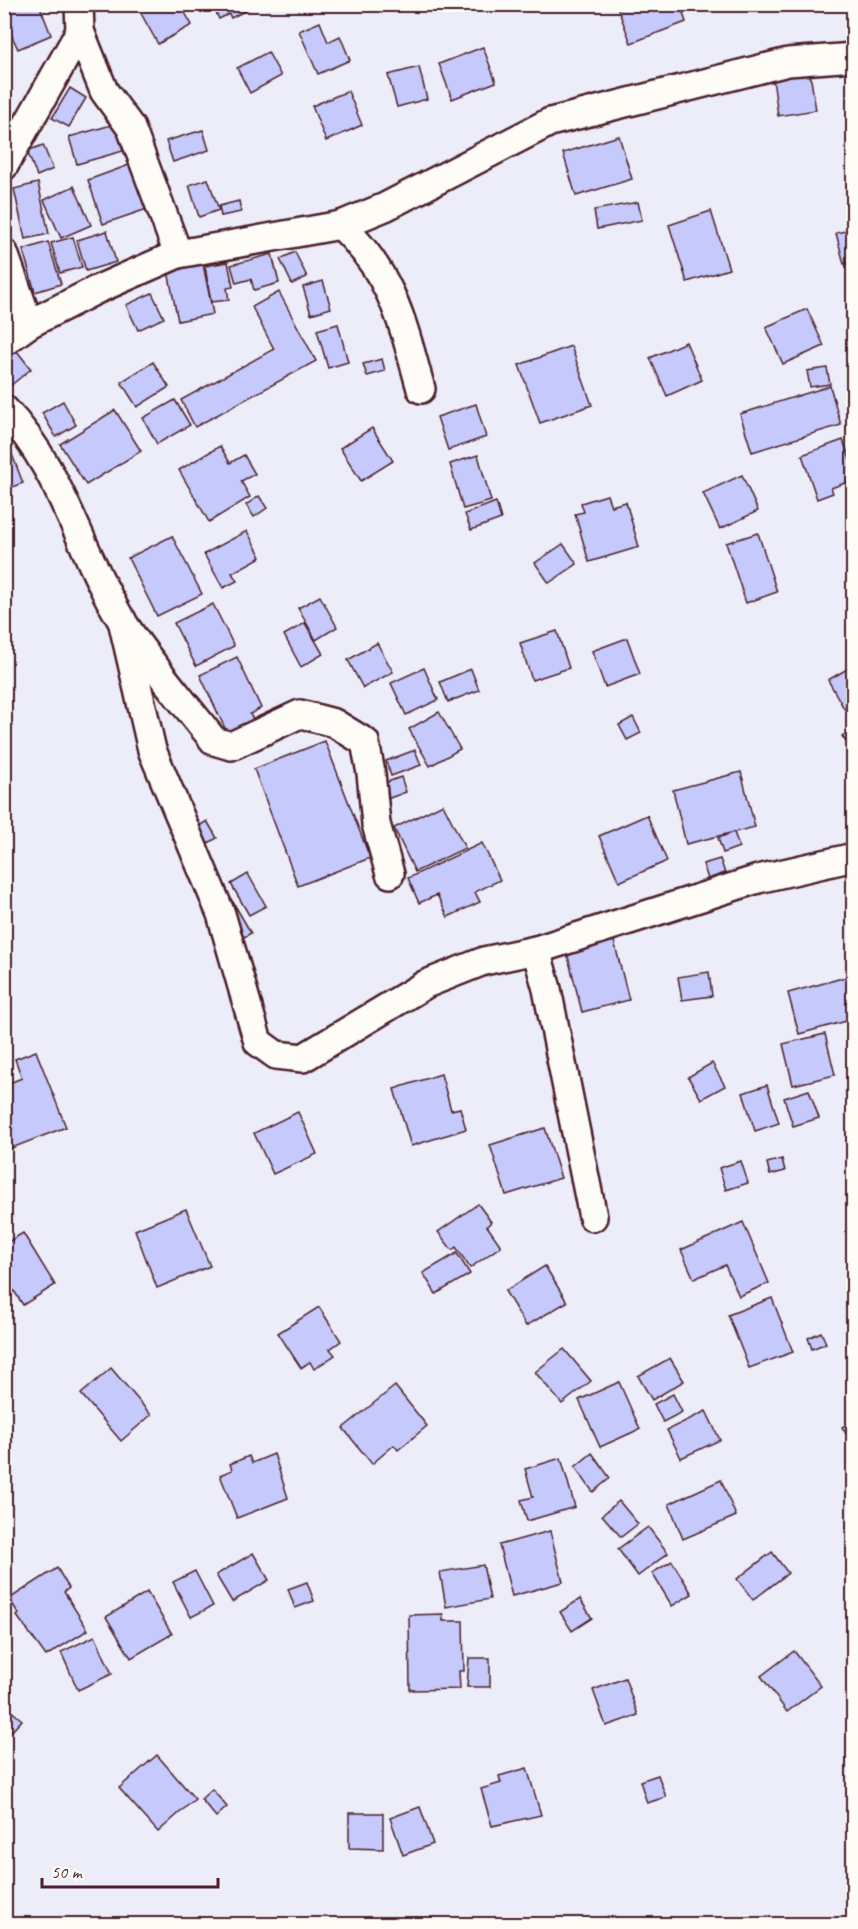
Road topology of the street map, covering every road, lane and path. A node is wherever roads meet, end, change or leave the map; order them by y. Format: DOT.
graph roads {
  1 [pos="80,18"];
  2 [pos="854,57"];
  3 [pos="4,166"];
  4 [pos="341,225"];
  5 [pos="4,254"];
  6 [pos="178,254"];
  7 [pos="29,324"];
  8 [pos="4,342"];
  9 [pos="421,388"];
  10 [pos="4,409"];
  11 [pos="122,621"];
  12 [pos="854,857"];
  13 [pos="390,874"];
  14 [pos="536,950"];
  15 [pos="593,1217"];
  1 -- 3 [label="street"];
  1 -- 6 [label="street"];
  2 -- 4 [label="street"];
  4 -- 6 [label="street"];
  4 -- 9 [label="street"];
  5 -- 7 [label="street"];
  6 -- 7 [label="street"];
  7 -- 8 [label="street"];
  10 -- 11 [label="street"];
  11 -- 13 [label="street"];
  11 -- 14 [label="street"];
  12 -- 14 [label="street"];
  14 -- 15 [label="street"];
}
